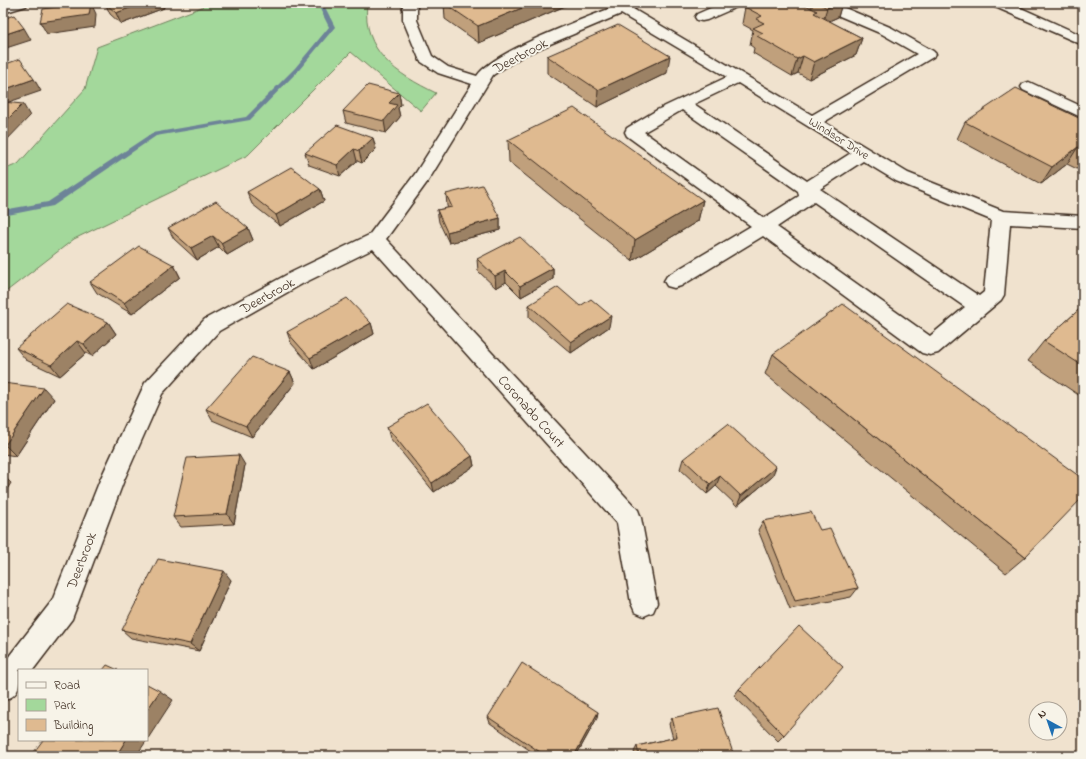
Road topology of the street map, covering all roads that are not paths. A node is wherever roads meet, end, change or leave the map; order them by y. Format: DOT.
graph roads {
  1 [pos="21,3"];
  2 [pos="410,3"];
  3 [pos="734,3"];
  4 [pos="821,3"];
  5 [pos="998,3"];
  6 [pos="623,5"];
  7 [pos="3,8"];
  8 [pos="702,17"];
  9 [pos="1083,41"];
  10 [pos="739,77"];
  11 [pos="480,82"];
  12 [pos="1029,87"];
  13 [pos="683,104"];
  14 [pos="1083,113"];
  15 [pos="812,122"];
  16 [pos="863,153"];
  17 [pos="807,189"];
  18 [pos="1001,217"];
  19 [pos="1083,222"];
  20 [pos="764,227"];
  21 [pos="376,240"];
  22 [pos="674,281"];
  23 [pos="980,306"];
  24 [pos="644,603"];
  25 [pos="3,687"];
  1 -- 7 [label="street"];
  2 -- 11 [label="street"];
  3 -- 8 [label="street"];
  4 -- 15 [label="street"];
  5 -- 9 [label="street"];
  6 -- 10 [label="street, Windsor Drive"];
  6 -- 11 [label="street, Deerbrook"];
  10 -- 13 [label="street"];
  10 -- 15 [label="street, Windsor Drive"];
  11 -- 21 [label="street, Deerbrook"];
  12 -- 14 [label="street"];
  13 -- 17 [label="street"];
  13 -- 20 [label="street"];
  15 -- 16 [label="street, Windsor Drive"];
  16 -- 17 [label="street"];
  16 -- 18 [label="street, Windsor Drive"];
  17 -- 20 [label="street"];
  17 -- 23 [label="street"];
  18 -- 19 [label="street, Windsor Drive"];
  18 -- 23 [label="street"];
  20 -- 22 [label="street"];
  20 -- 23 [label="street"];
  21 -- 24 [label="street, Coronado Court"];
  21 -- 25 [label="street, Deerbrook"];
}
